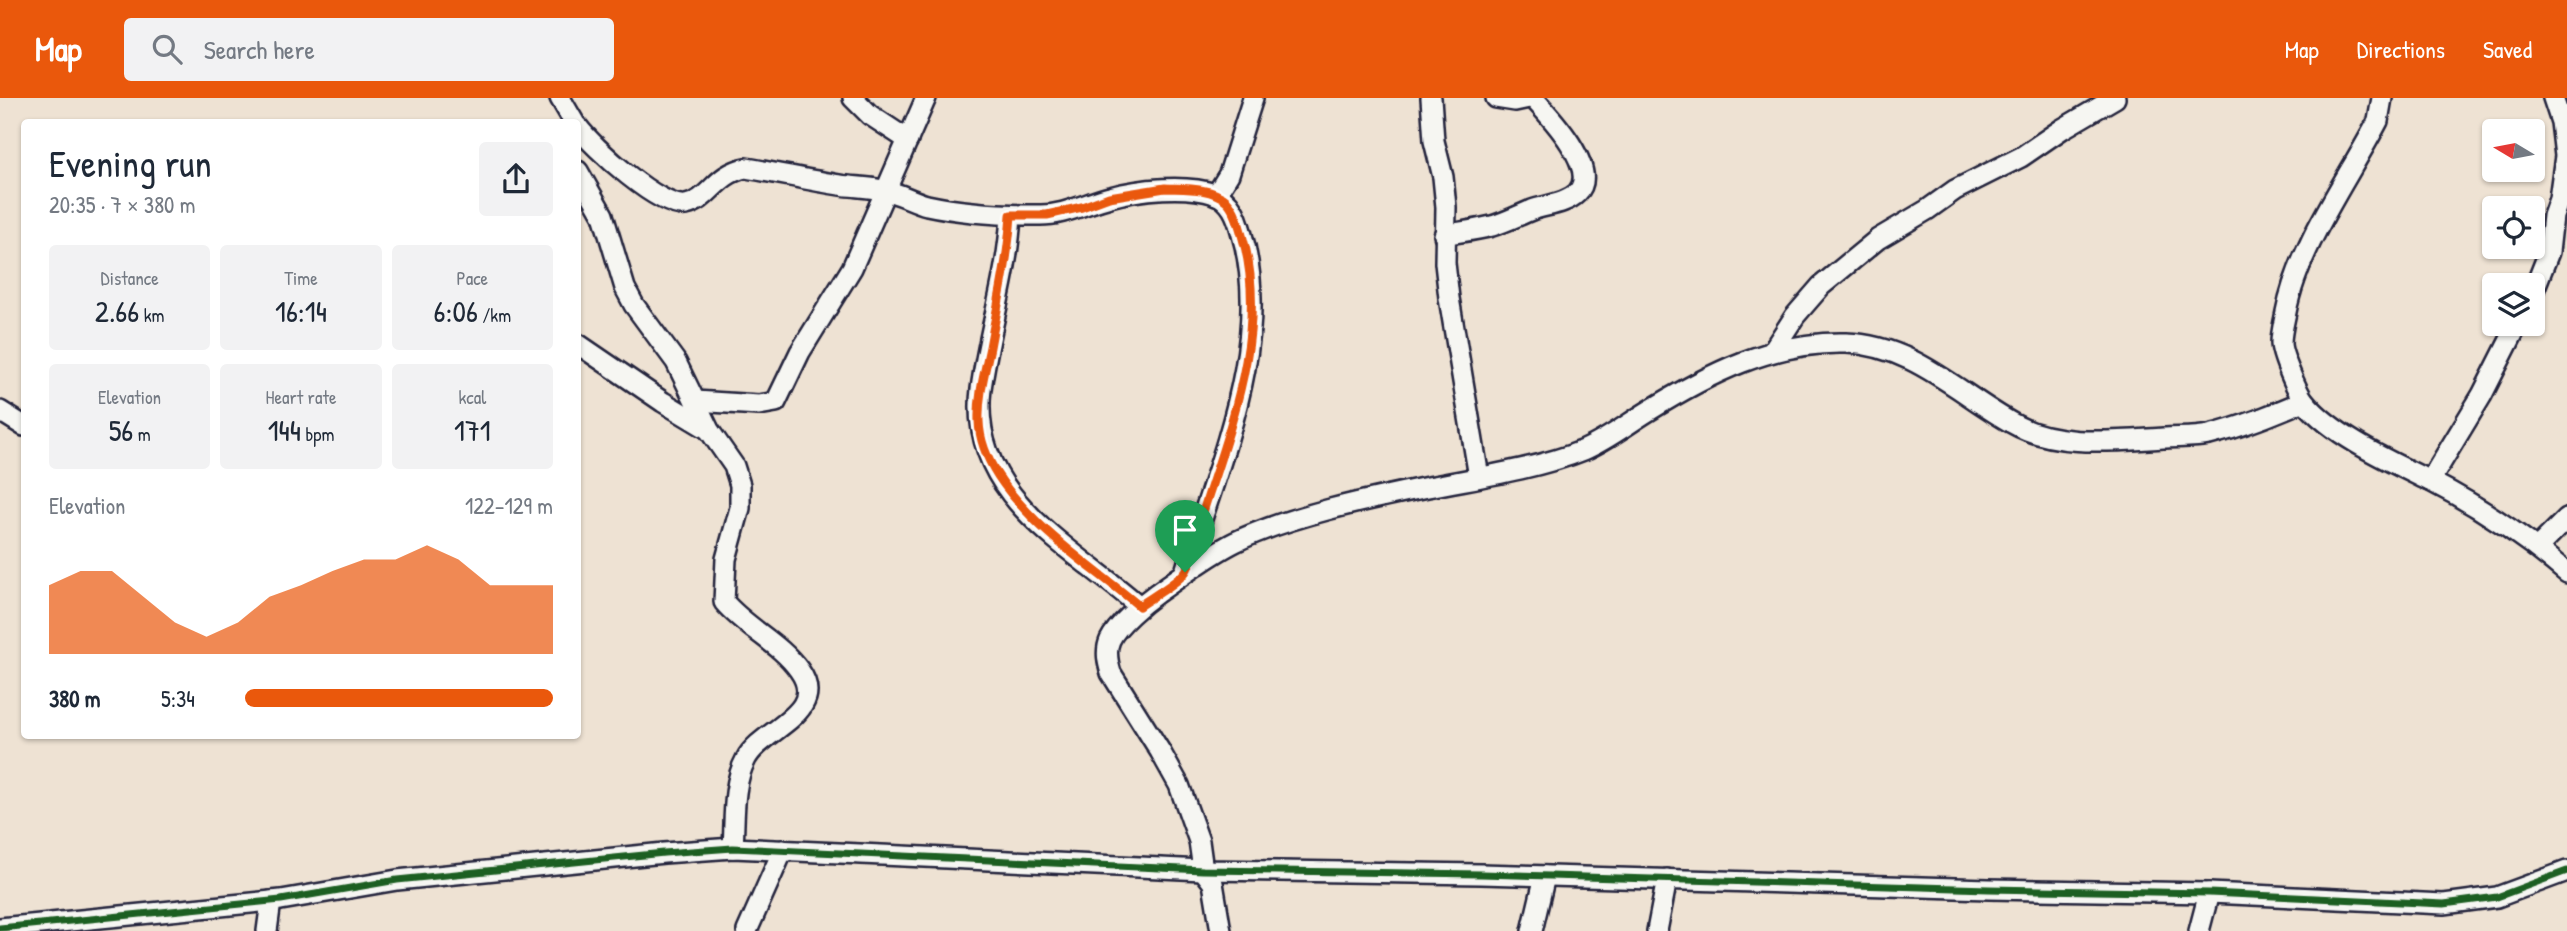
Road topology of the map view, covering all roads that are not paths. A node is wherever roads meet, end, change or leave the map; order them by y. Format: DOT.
graph roads {
  1 [pos="561,98"];
  2 [pos="853,98"];
  3 [pos="926,98"];
  4 [pos="1253,98"];
  5 [pos="1431,98"];
  6 [pos="1496,98"];
  7 [pos="1531,98"];
  8 [pos="2115,98"];
  9 [pos="2382,98"];
  10 [pos="2553,98"];
  11 [pos="572,119"];
  12 [pos="581,131"];
  13 [pos="908,140"];
  14 [pos="592,146"];
  15 [pos="581,159"];
  16 [pos="581,176"];
  17 [pos="885,190"];
  18 [pos="1216,195"];
  19 [pos="1011,215"];
  20 [pos="1444,235"];
  21 [pos="2558,253"];
  22 [pos="2545,274"];
  23 [pos="2512,336"];
  24 [pos="581,346"];
  25 [pos="1773,350"];
  26 [pos="695,401"];
  27 [pos="2304,401"];
  28 [pos="0,411"];
  29 [pos="21,424"];
  30 [pos="709,430"];
  31 [pos="1479,477"];
  32 [pos="2430,481"];
  33 [pos="2567,518"];
  34 [pos="2537,548"];
  35 [pos="1185,572"];
  36 [pos="2567,573"];
  37 [pos="1139,606"];
  38 [pos="733,848"];
  39 [pos="783,850"];
  40 [pos="1203,870"];
  41 [pos="2567,871"];
  42 [pos="1545,876"];
  43 [pos="1667,879"];
  44 [pos="2209,893"];
  45 [pos="271,901"];
  46 [pos="0,928"];
  47 [pos="267,931"];
  48 [pos="747,931"];
  49 [pos="1221,931"];
  50 [pos="1532,931"];
  51 [pos="1657,931"];
  52 [pos="2199,931"];
  1 -- 11 [label="street"];
  2 -- 13 [label="street"];
  3 -- 13 [label="street"];
  4 -- 18 [label="street"];
  5 -- 20 [label="street"];
  6 -- 7 [label="street"];
  7 -- 20 [label="street"];
  8 -- 25 [label="street"];
  9 -- 27 [label="street"];
  10 -- 21 [label="street"];
  12 -- 14 [label="street"];
  13 -- 17 [label="street"];
  14 -- 15 [label="street"];
  14 -- 17 [label="street"];
  16 -- 26 [label="street"];
  17 -- 19 [label="street"];
  17 -- 26 [label="street"];
  18 -- 19 [label="street"];
  18 -- 35 [label="street"];
  19 -- 37 [label="street"];
  20 -- 31 [label="street"];
  21 -- 22 [label="street"];
  23 -- 32 [label="street"];
  24 -- 30 [label="street"];
  25 -- 27 [label="street"];
  25 -- 31 [label="street"];
  26 -- 30 [label="street"];
  27 -- 32 [label="street"];
  28 -- 29 [label="street"];
  30 -- 38 [label="street"];
  31 -- 35 [label="street"];
  32 -- 34 [label="street"];
  33 -- 34 [label="street"];
  34 -- 36 [label="street"];
  35 -- 37 [label="street"];
  37 -- 40 [label="street"];
  38 -- 39 [label="street"];
  38 -- 45 [label="street"];
  39 -- 40 [label="street"];
  39 -- 48 [label="street"];
  40 -- 42 [label="street"];
  40 -- 49 [label="street"];
  41 -- 44 [label="street"];
  42 -- 43 [label="street"];
  42 -- 50 [label="street"];
  43 -- 44 [label="street"];
  43 -- 51 [label="street"];
  44 -- 52 [label="street"];
  45 -- 46 [label="street"];
  45 -- 47 [label="street"];
}
